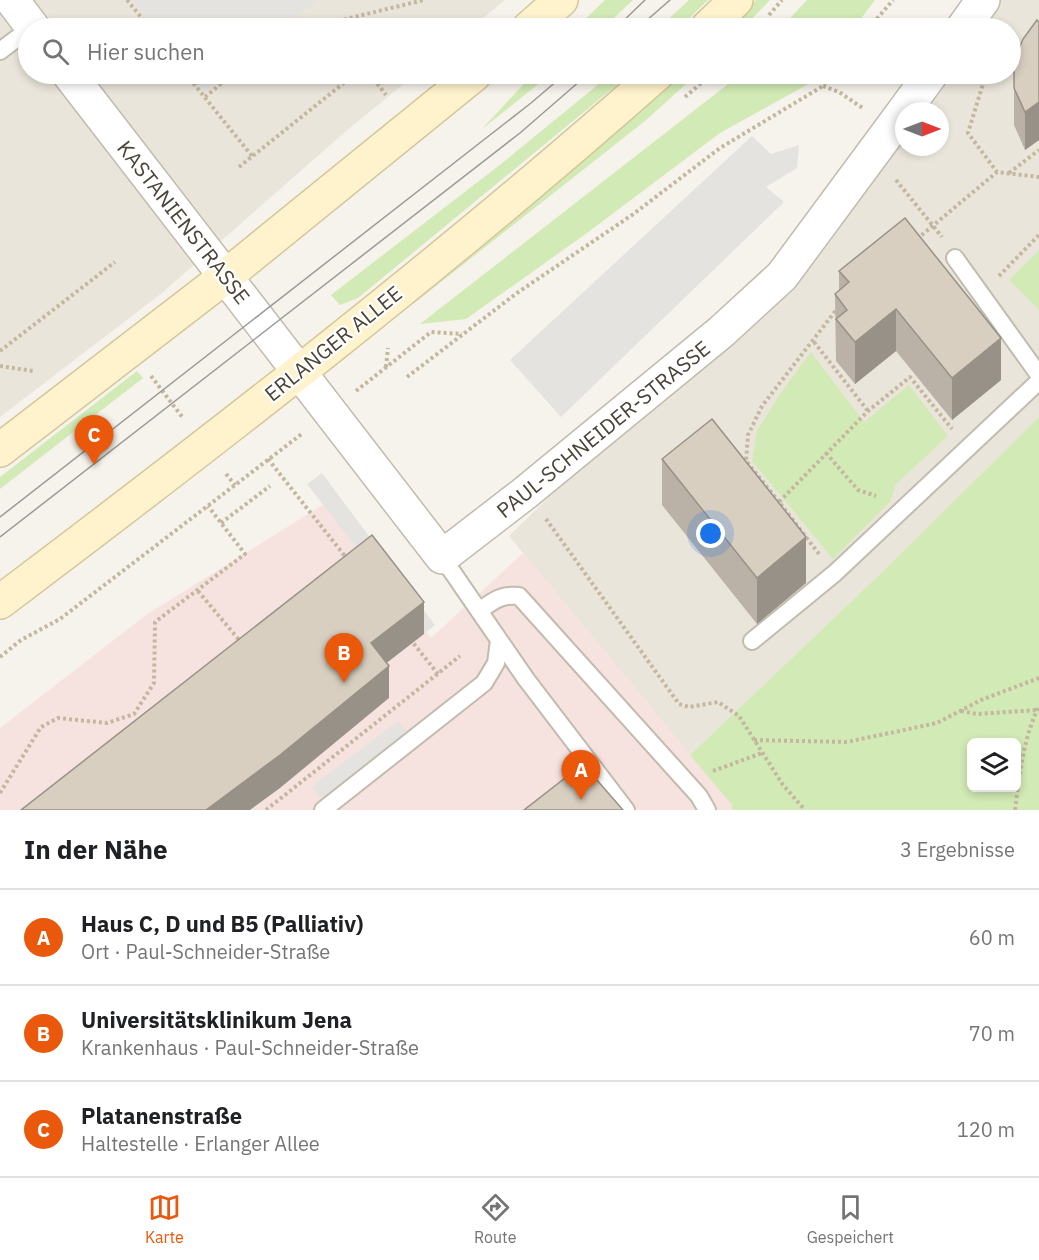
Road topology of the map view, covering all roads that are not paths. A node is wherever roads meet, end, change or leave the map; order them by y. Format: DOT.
graph roads {
  1 [pos="12,0"];
  2 [pos="561,0"];
  3 [pos="736,0"];
  4 [pos="983,0"];
  5 [pos="24,18"];
  6 [pos="540,18"];
  7 [pos="717,18"];
  8 [pos="970,18"];
  9 [pos="18,38"];
  10 [pos="0,51"];
  11 [pos="77,84"];
  12 [pos="463,84"];
  13 [pos="646,84"];
  14 [pos="924,84"];
  15 [pos="911,102"];
  16 [pos="895,123"];
  17 [pos="955,258"];
  18 [pos="226,276"];
  19 [pos="299,371"];
  20 [pos="1039,375"];
  21 [pos="1039,381"];
  22 [pos="0,450"];
  23 [pos="442,557"];
  24 [pos="0,602"];
  25 [pos="479,611"];
  26 [pos="499,640"];
  27 [pos="752,641"];
  28 [pos="323,810"];
  29 [pos="626,810"];
  30 [pos="707,810"];
  1 -- 5 [label="street"];
  2 -- 6 [label="main road"];
  3 -- 7 [label="main road"];
  4 -- 8 [label="street"];
  9 -- 10 [label="lane"];
  11 -- 18 [label="street, KASTANIENSTRASSE"];
  12 -- 18 [label="main road"];
  13 -- 19 [label="main road, ERLANGER ALLEE"];
  14 -- 15 [label="street, PAUL-SCHNEIDER-STRASSE"];
  16 -- 23 [label="street, PAUL-SCHNEIDER-STRASSE"];
  17 -- 20 [label="lane"];
  18 -- 19 [label="street, KASTANIENSTRASSE"];
  18 -- 22 [label="main road"];
  19 -- 23 [label="street"];
  19 -- 24 [label="main road, ERLANGER ALLEE"];
  21 -- 27 [label="lane"];
  23 -- 25 [label="lane"];
  25 -- 26 [label="lane"];
  25 -- 30 [label="lane"];
  26 -- 28 [label="lane"];
  26 -- 29 [label="lane"];
}
